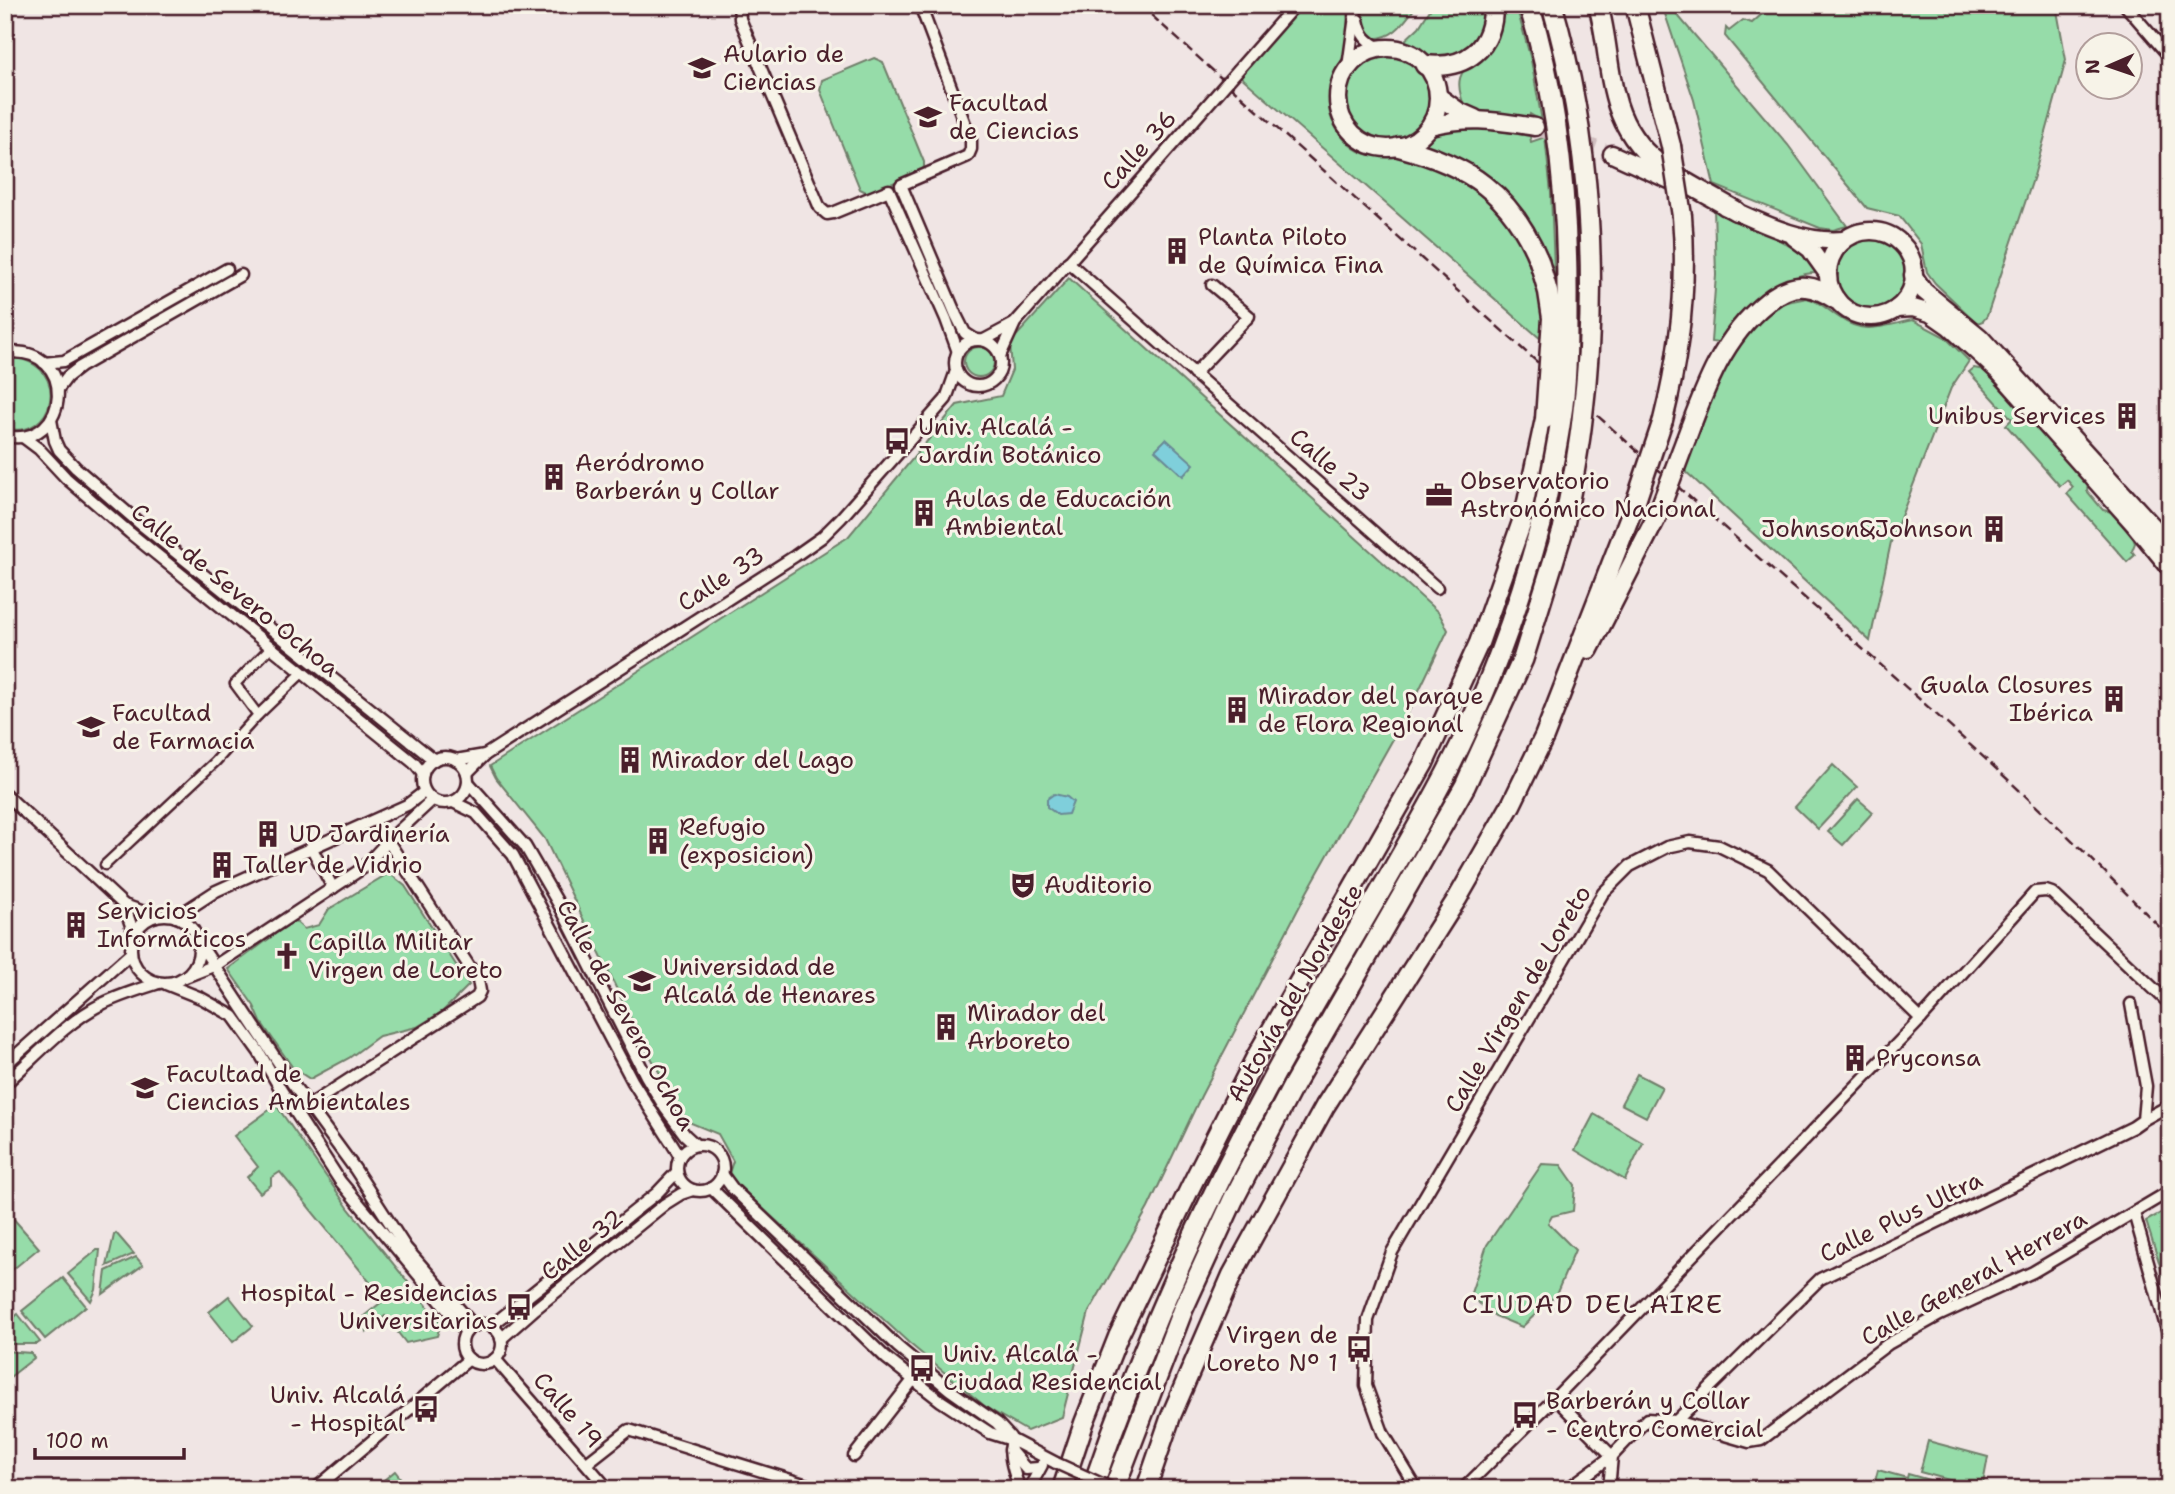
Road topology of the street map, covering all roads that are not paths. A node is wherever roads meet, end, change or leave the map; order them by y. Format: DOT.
graph roads {
  1 [pos="739,5"];
  2 [pos="920,5"];
  3 [pos="1295,5"];
  4 [pos="1493,5"];
  5 [pos="1529,5"];
  6 [pos="1552,5"];
  7 [pos="1598,5"];
  8 [pos="1635,5"];
  9 [pos="2125,5"];
  10 [pos="1356,7"];
  11 [pos="1380,48"];
  12 [pos="2170,57"];
  13 [pos="1425,65"];
  14 [pos="1348,67"];
  15 [pos="1438,96"];
  16 [pos="1478,119"];
  17 [pos="1430,126"];
  18 [pos="1535,127"];
  19 [pos="1399,147"];
  20 [pos="1612,154"];
  21 [pos="901,186"];
  22 [pos="889,190"];
  23 [pos="1736,211"];
  24 [pos="1789,234"];
  25 [pos="1844,240"];
  26 [pos="1068,262"];
  27 [pos="227,269"];
  28 [pos="1828,274"];
  29 [pos="241,275"];
  30 [pos="1913,275"];
  31 [pos="1212,285"];
  32 [pos="1835,299"];
  33 [pos="1896,309"];
  34 [pos="1014,323"];
  35 [pos="980,340"];
  36 [pos="958,352"];
  37 [pos="5,353"];
  38 [pos="1000,355"];
  39 [pos="44,363"];
  40 [pos="956,371"];
  41 [pos="1194,374"];
  42 [pos="973,386"];
  43 [pos="58,389"];
  44 [pos="946,399"];
  45 [pos="51,420"];
  46 [pos="5,436"];
  47 [pos="23,437"];
  48 [pos="1531,520"];
  49 [pos="2164,526"];
  50 [pos="2170,545"];
  51 [pos="1519,562"];
  52 [pos="2170,568"];
  53 [pos="1437,588"];
  54 [pos="271,647"];
  55 [pos="302,673"];
  56 [pos="258,715"];
  57 [pos="485,755"];
  58 [pos="434,760"];
  59 [pos="456,760"];
  60 [pos="1447,772"];
  61 [pos="423,774"];
  62 [pos="468,778"];
  63 [pos="424,792"];
  64 [pos="5,794"];
  65 [pos="432,800"];
  66 [pos="453,802"];
  67 [pos="1511,805"];
  68 [pos="388,841"];
  69 [pos="311,847"];
  70 [pos="105,865"];
  71 [pos="333,888"];
  72 [pos="124,905"];
  73 [pos="156,916"];
  74 [pos="176,917"];
  75 [pos="134,934"];
  76 [pos="198,941"];
  77 [pos="131,953"];
  78 [pos="216,965"];
  79 [pos="185,977"];
  80 [pos="162,983"];
  81 [pos="2131,1004"];
  82 [pos="2170,1004"];
  83 [pos="1922,1019"];
  84 [pos="5,1065"];
  85 [pos="5,1084"];
  86 [pos="2170,1105"];
  87 [pos="308,1106"];
  88 [pos="2143,1119"];
  89 [pos="696,1145"];
  90 [pos="680,1156"];
  91 [pos="677,1172"];
  92 [pos="722,1174"];
  93 [pos="710,1188"];
  94 [pos="694,1190"];
  95 [pos="2170,1191"];
  96 [pos="2134,1213"];
  97 [pos="1183,1309"];
  98 [pos="491,1326"];
  99 [pos="470,1329"];
  100 [pos="501,1339"];
  101 [pos="2170,1341"];
  102 [pos="469,1359"];
  103 [pos="495,1359"];
  104 [pos="914,1380"];
  105 [pos="1555,1398"];
  106 [pos="1676,1421"];
  107 [pos="1011,1445"];
  108 [pos="854,1456"];
  109 [pos="1612,1456"];
  110 [pos="1052,1461"];
  111 [pos="587,1463"];
  112 [pos="1038,1468"];
  113 [pos="315,1489"];
  114 [pos="608,1489"];
  115 [pos="820,1489"];
  116 [pos="1020,1489"];
  117 [pos="1029,1489"];
  118 [pos="1062,1489"];
  119 [pos="1093,1489"];
  120 [pos="1113,1489"];
  121 [pos="1128,1489"];
  122 [pos="1146,1489"];
  123 [pos="1417,1489"];
  124 [pos="1463,1489"];
  125 [pos="1567,1489"];
  126 [pos="1609,1489"];
  1 -- 22 [label="street"];
  2 -- 21 [label="street"];
  3 -- 26 [label="street, Calle 36, bridge"];
  4 -- 13 [label="highway"];
  5 -- 48 [label="highway, Autovía del Nordeste, bridge"];
  6 -- 97 [label="highway, bridge"];
  7 -- 23 [label="highway"];
  8 -- 67 [label="highway, bridge"];
  9 -- 12 [label="street"];
  10 -- 11 [label="street"];
  10 -- 14 [label="street"];
  11 -- 13 [label="main road"];
  11 -- 14 [label="main road"];
  13 -- 15 [label="main road"];
  14 -- 19 [label="main road"];
  15 -- 16 [label="main road"];
  15 -- 17 [label="main road"];
  16 -- 17 [label="main road"];
  16 -- 18 [label="main road"];
  17 -- 19 [label="main road"];
  19 -- 48 [label="highway, bridge"];
  20 -- 23 [label="main road"];
  21 -- 22 [label="street"];
  21 -- 35 [label="street"];
  22 -- 36 [label="street"];
  23 -- 24 [label="main road"];
  24 -- 25 [label="main road"];
  24 -- 28 [label="main road"];
  25 -- 28 [label="main road"];
  25 -- 30 [label="main road"];
  26 -- 34 [label="street, Calle 36"];
  26 -- 41 [label="street, Calle 23"];
  27 -- 39 [label="street"];
  28 -- 32 [label="main road"];
  29 -- 43 [label="street"];
  30 -- 33 [label="main road"];
  30 -- 49 [label="main road"];
  31 -- 41 [label="street"];
  32 -- 33 [label="main road"];
  32 -- 67 [label="highway, bridge"];
  33 -- 52 [label="main road"];
  34 -- 35 [label="street, Calle 36"];
  34 -- 38 [label="street, Calle 36"];
  35 -- 36 [label="street"];
  35 -- 38 [label="street"];
  36 -- 40 [label="street"];
  37 -- 39 [label="street"];
  38 -- 42 [label="street"];
  39 -- 43 [label="street"];
  40 -- 42 [label="street"];
  40 -- 44 [label="street, Calle 33"];
  41 -- 53 [label="street, Calle 23"];
  42 -- 44 [label="street, Calle 33"];
  43 -- 45 [label="street"];
  44 -- 57 [label="street, Calle 33"];
  45 -- 47 [label="street"];
  45 -- 58 [label="street, Calle de Severo Ochoa"];
  46 -- 47 [label="street"];
  47 -- 54 [label="street, Calle de Severo Ochoa"];
  48 -- 51 [label="highway"];
  48 -- 60 [label="highway, Autovía del Nordeste"];
  48 -- 118 [label="highway"];
  49 -- 50 [label="main road"];
  51 -- 60 [label="highway"];
  54 -- 55 [label="street, Calle de Severo Ochoa"];
  54 -- 56 [label="street"];
  55 -- 56 [label="street"];
  55 -- 61 [label="street, Calle de Severo Ochoa"];
  56 -- 70 [label="street"];
  57 -- 59 [label="street, Calle 33"];
  57 -- 62 [label="street, Calle 33"];
  58 -- 59 [label="street"];
  58 -- 61 [label="street"];
  59 -- 62 [label="street"];
  60 -- 119 [label="highway, Autovía del Nordeste"];
  61 -- 63 [label="street"];
  62 -- 66 [label="street"];
  62 -- 89 [label="street, Calle de Severo Ochoa"];
  63 -- 65 [label="street"];
  63 -- 69 [label="street"];
  64 -- 72 [label="street"];
  65 -- 66 [label="street"];
  65 -- 68 [label="street"];
  66 -- 90 [label="street, Calle de Severo Ochoa"];
  67 -- 122 [label="highway"];
  68 -- 71 [label="street"];
  68 -- 87 [label="street"];
  69 -- 71 [label="street"];
  69 -- 74 [label="street"];
  71 -- 78 [label="street"];
  72 -- 73 [label="street"];
  72 -- 75 [label="street"];
  73 -- 74 [label="street"];
  73 -- 75 [label="street"];
  74 -- 76 [label="street"];
  75 -- 77 [label="street"];
  76 -- 78 [label="street"];
  76 -- 79 [label="street"];
  77 -- 80 [label="street"];
  77 -- 84 [label="street"];
  78 -- 79 [label="street"];
  78 -- 87 [label="street"];
  79 -- 80 [label="street"];
  80 -- 85 [label="street"];
  80 -- 99 [label="street"];
  81 -- 88 [label="street"];
  82 -- 83 [label="street"];
  83 -- 105 [label="street"];
  83 -- 123 [label="street, Calle Virgen de Loreto"];
  86 -- 88 [label="street, Calle Plus Ultra"];
  87 -- 99 [label="street"];
  88 -- 106 [label="street, Calle Plus Ultra"];
  89 -- 90 [label="street"];
  89 -- 92 [label="street"];
  90 -- 91 [label="street"];
  91 -- 94 [label="street"];
  91 -- 98 [label="street, Calle 32"];
  92 -- 93 [label="street"];
  92 -- 107 [label="street"];
  93 -- 94 [label="street"];
  93 -- 104 [label="street"];
  94 -- 100 [label="street, Calle 32"];
  95 -- 96 [label="street, Calle General Herrera"];
  96 -- 101 [label="street"];
  96 -- 106 [label="street, Calle General Herrera"];
  97 -- 120 [label="highway"];
  97 -- 121 [label="highway"];
  98 -- 99 [label="street"];
  98 -- 100 [label="street"];
  99 -- 102 [label="street"];
  100 -- 103 [label="street"];
  102 -- 103 [label="street"];
  102 -- 113 [label="street"];
  103 -- 111 [label="street, Calle 19"];
  104 -- 107 [label="street"];
  104 -- 108 [label="street"];
  105 -- 109 [label="street"];
  105 -- 124 [label="street"];
  106 -- 109 [label="street, Calle General Herrera"];
  107 -- 110 [label="street"];
  107 -- 112 [label="street"];
  107 -- 116 [label="street"];
  109 -- 125 [label="street"];
  109 -- 126 [label="street"];
  110 -- 112 [label="street"];
  110 -- 120 [label="street, bridge"];
  111 -- 114 [label="street, Calle 19"];
  111 -- 115 [label="street"];
  112 -- 117 [label="street"];
}
